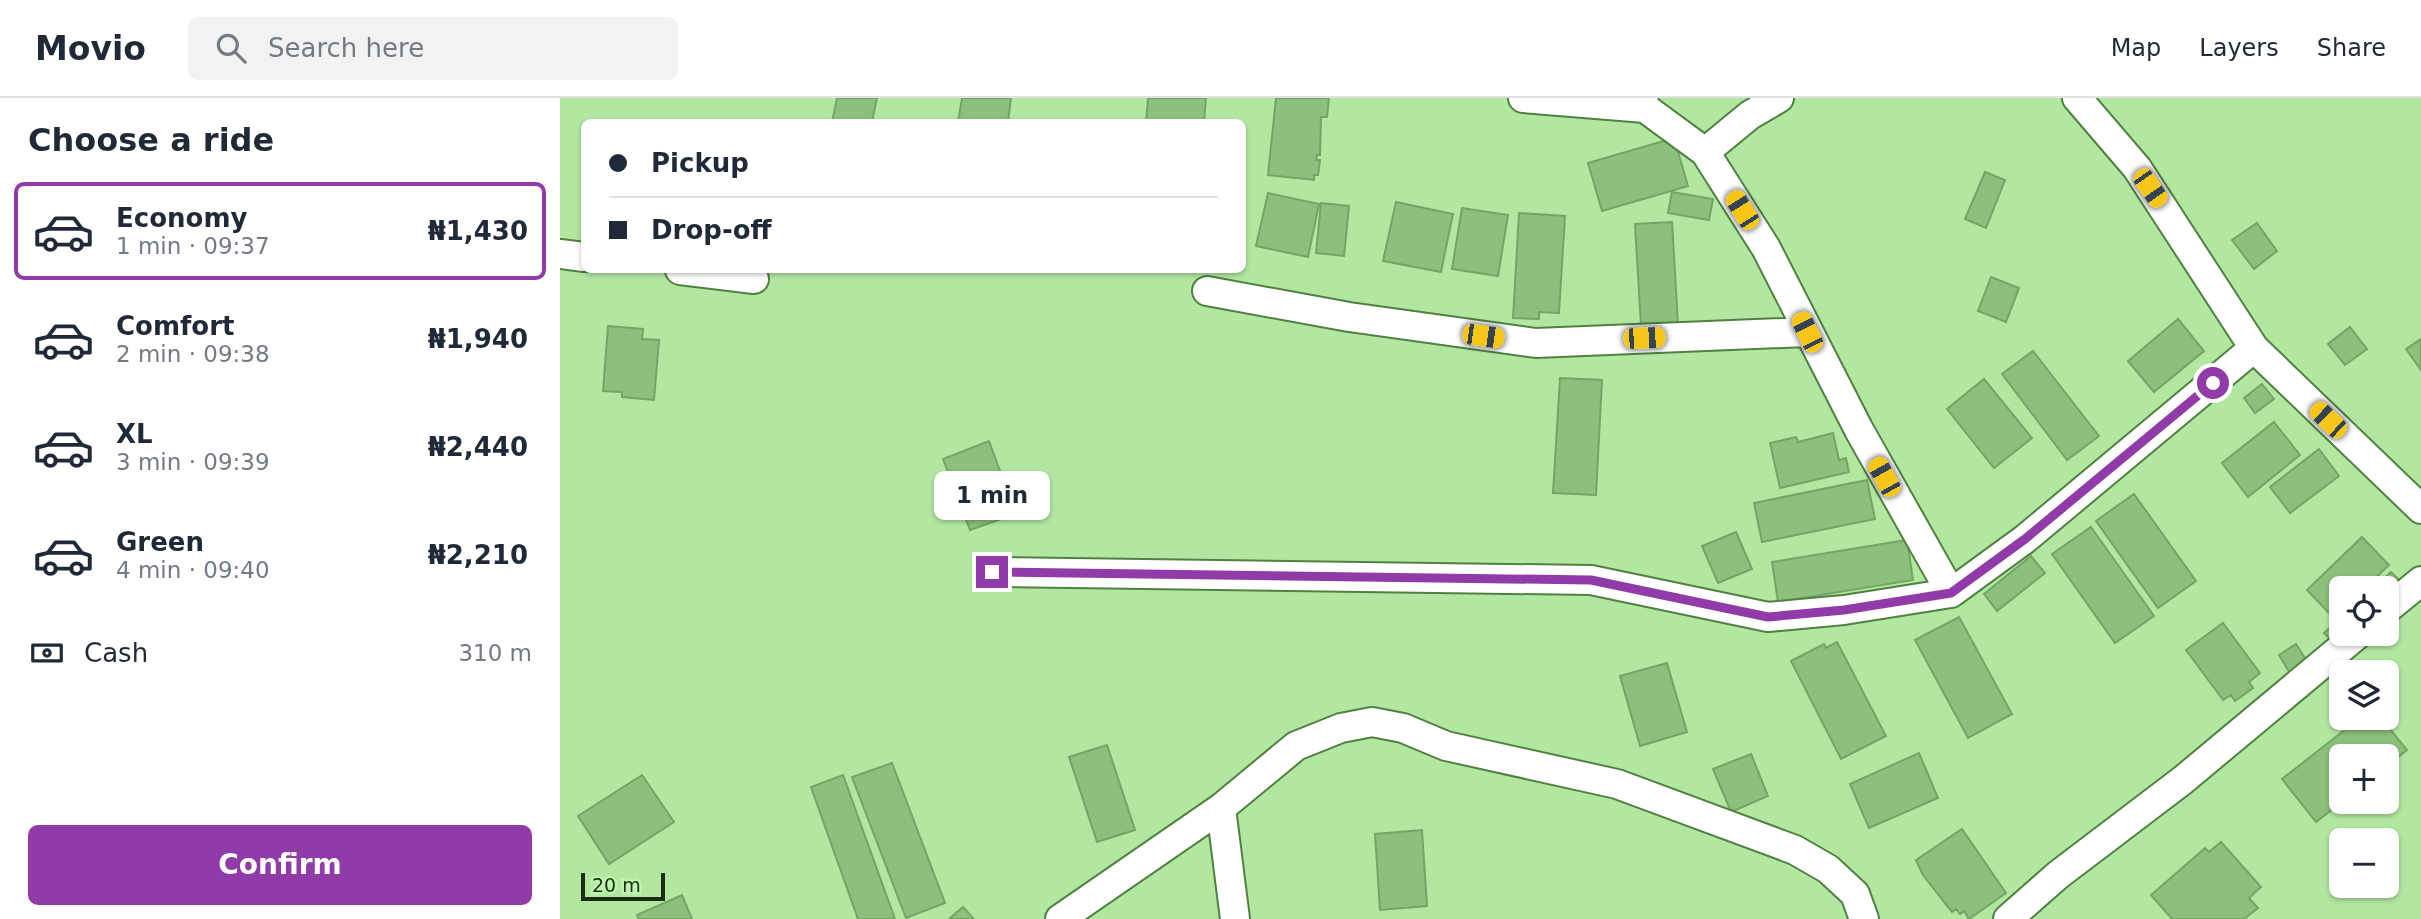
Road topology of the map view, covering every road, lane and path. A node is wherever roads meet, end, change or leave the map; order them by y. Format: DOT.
graph roads {
  1 [pos="1523,98"];
  2 [pos="1779,98"];
  3 [pos="2077,98"];
  4 [pos="1644,103"];
  5 [pos="1705,152"];
  6 [pos="560,254"];
  7 [pos="581,257"];
  8 [pos="705,273"];
  9 [pos="754,279"];
  10 [pos="1207,291"];
  11 [pos="1807,332"];
  12 [pos="2254,348"];
  13 [pos="2421,509"];
  14 [pos="992,572"];
  15 [pos="2421,581"];
  16 [pos="1951,593"];
  17 [pos="2399,599"];
  18 [pos="2344,646"];
  19 [pos="1221,808"];
  20 [pos="1060,919"];
  21 [pos="1235,919"];
  22 [pos="1864,919"];
  23 [pos="2008,919"];
  1 -- 4 [label="street"];
  2 -- 5 [label="street"];
  3 -- 12 [label="street"];
  4 -- 5 [label="street"];
  5 -- 11 [label="street"];
  6 -- 7 [label="street"];
  8 -- 9 [label="street"];
  10 -- 11 [label="street"];
  11 -- 16 [label="street"];
  12 -- 13 [label="street"];
  12 -- 16 [label="street"];
  14 -- 16 [label="street"];
  15 -- 17 [label="street"];
  18 -- 23 [label="street"];
  19 -- 20 [label="street"];
  19 -- 21 [label="street"];
  19 -- 22 [label="street"];
}
